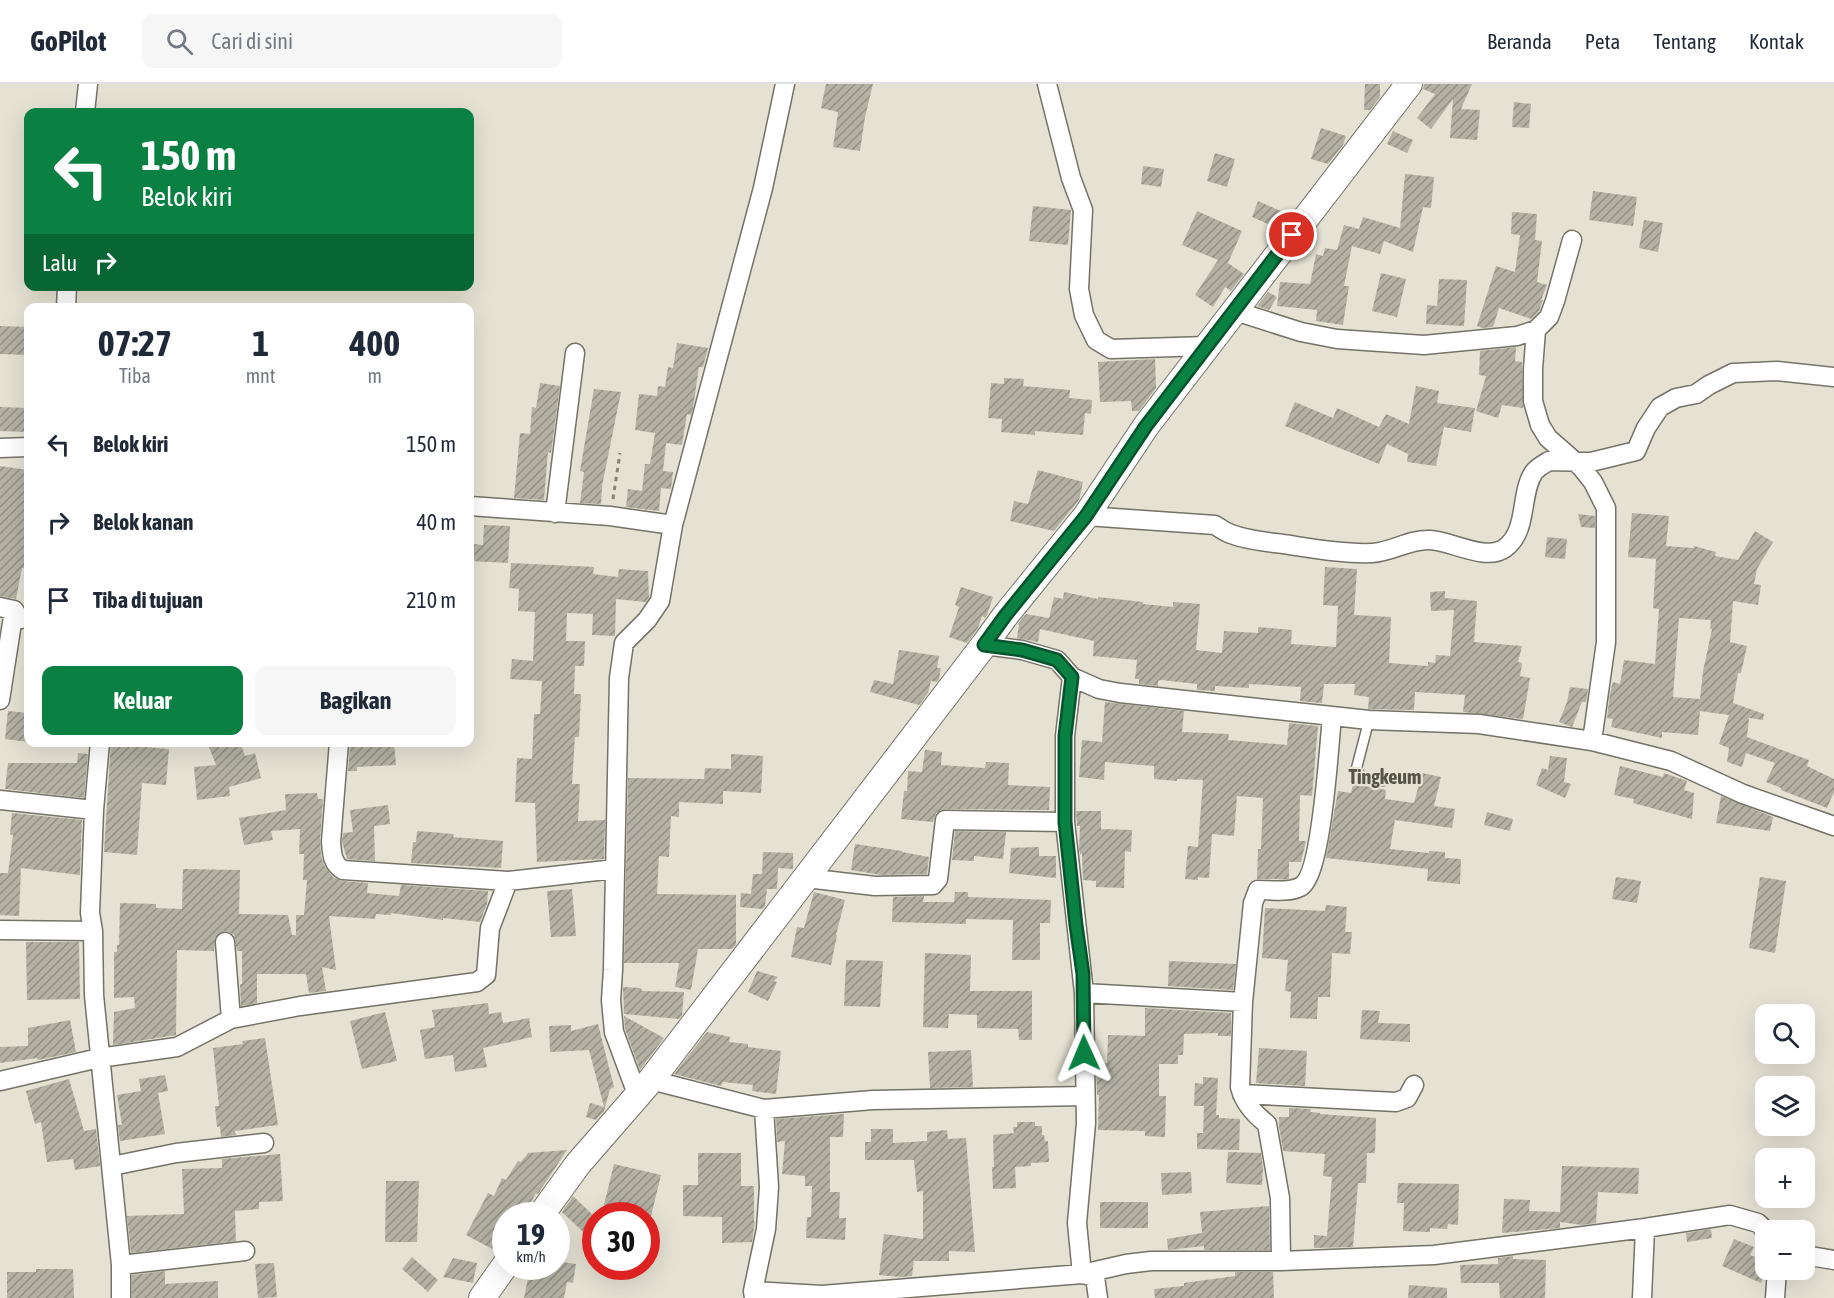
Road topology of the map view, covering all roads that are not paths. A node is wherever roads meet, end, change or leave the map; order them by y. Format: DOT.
graph roads {
  1 [pos="88,84"];
  2 [pos="785,84"];
  3 [pos="1047,84"];
  4 [pos="1409,84"];
  5 [pos="85,108"];
  6 [pos="1572,240"];
  7 [pos="1235,311"];
  8 [pos="1536,330"];
  9 [pos="1207,346"];
  10 [pos="575,353"];
  11 [pos="1834,377"];
  12 [pos="24,447"];
  13 [pos="0,448"];
  14 [pos="1575,462"];
  15 [pos="474,506"];
  16 [pos="555,513"];
  17 [pos="1086,516"];
  18 [pos="673,525"];
  19 [pos="14,611"];
  20 [pos="984,645"];
  21 [pos="1072,677"];
  22 [pos="0,700"];
  23 [pos="1332,717"];
  24 [pos="1369,720"];
  25 [pos="1592,741"];
  26 [pos="100,747"];
  27 [pos="339,747"];
  28 [pos="1382,781"];
  29 [pos="0,800"];
  30 [pos="94,810"];
  31 [pos="1065,822"];
  32 [pos="1834,826"];
  33 [pos="615,869"];
  34 [pos="806,878"];
  35 [pos="508,882"];
  36 [pos="0,930"];
  37 [pos="93,931"];
  38 [pos="225,942"];
  39 [pos="1084,993"];
  40 [pos="1243,1002"];
  41 [pos="231,1019"];
  42 [pos="99,1058"];
  43 [pos="0,1082"];
  44 [pos="1414,1085"];
  45 [pos="644,1087"];
  46 [pos="1242,1094"];
  47 [pos="1085,1096"];
  48 [pos="764,1109"];
  49 [pos="264,1143"];
  50 [pos="112,1166"];
  51 [pos="550,1202"];
  52 [pos="1755,1222"];
  53 [pos="1645,1228"];
  54 [pos="245,1251"];
  55 [pos="1815,1257"];
  56 [pos="1834,1260"];
  57 [pos="1281,1261"];
  58 [pos="122,1265"];
  59 [pos="1082,1274"];
  60 [pos="495,1280"];
  61 [pos="1776,1280"];
  62 [pos="753,1294"];
  63 [pos="121,1298"];
  64 [pos="482,1298"];
  65 [pos="1098,1298"];
  66 [pos="1642,1298"];
  67 [pos="1775,1298"];
  1 -- 5 [label="street"];
  2 -- 18 [label="street"];
  3 -- 9 [label="street"];
  4 -- 7 [label="street"];
  6 -- 8 [label="street"];
  7 -- 8 [label="street"];
  7 -- 9 [label="street"];
  8 -- 14 [label="street"];
  9 -- 17 [label="street"];
  10 -- 16 [label="street"];
  11 -- 14 [label="street"];
  12 -- 13 [label="street"];
  14 -- 17 [label="street"];
  14 -- 25 [label="street"];
  15 -- 16 [label="street"];
  16 -- 18 [label="street"];
  17 -- 20 [label="street"];
  18 -- 33 [label="street"];
  19 -- 22 [label="street"];
  20 -- 21 [label="street"];
  20 -- 34 [label="street"];
  21 -- 23 [label="street"];
  21 -- 31 [label="street"];
  23 -- 24 [label="street"];
  23 -- 40 [label="street"];
  24 -- 25 [label="street"];
  24 -- 28 [label="lane"];
  25 -- 32 [label="street"];
  26 -- 30 [label="street"];
  27 -- 35 [label="street"];
  29 -- 30 [label="street"];
  30 -- 37 [label="street"];
  31 -- 34 [label="street"];
  31 -- 39 [label="street"];
  33 -- 35 [label="street"];
  33 -- 45 [label="street"];
  34 -- 45 [label="street"];
  35 -- 41 [label="street"];
  36 -- 37 [label="street"];
  37 -- 42 [label="street"];
  38 -- 41 [label="street"];
  39 -- 40 [label="street"];
  39 -- 47 [label="street"];
  40 -- 46 [label="street"];
  41 -- 42 [label="street"];
  42 -- 43 [label="street"];
  42 -- 50 [label="street"];
  44 -- 46 [label="street"];
  45 -- 48 [label="street"];
  45 -- 51 [label="street"];
  46 -- 57 [label="street"];
  47 -- 48 [label="street"];
  47 -- 59 [label="street"];
  48 -- 62 [label="street"];
  49 -- 50 [label="street"];
  50 -- 58 [label="street"];
  52 -- 53 [label="street"];
  53 -- 57 [label="street"];
  53 -- 66 [label="street"];
  54 -- 58 [label="street"];
  55 -- 56 [label="street"];
  57 -- 59 [label="street"];
  58 -- 63 [label="street"];
  59 -- 62 [label="street"];
  59 -- 65 [label="street"];
  60 -- 64 [label="street"];
  61 -- 67 [label="street"];
}
